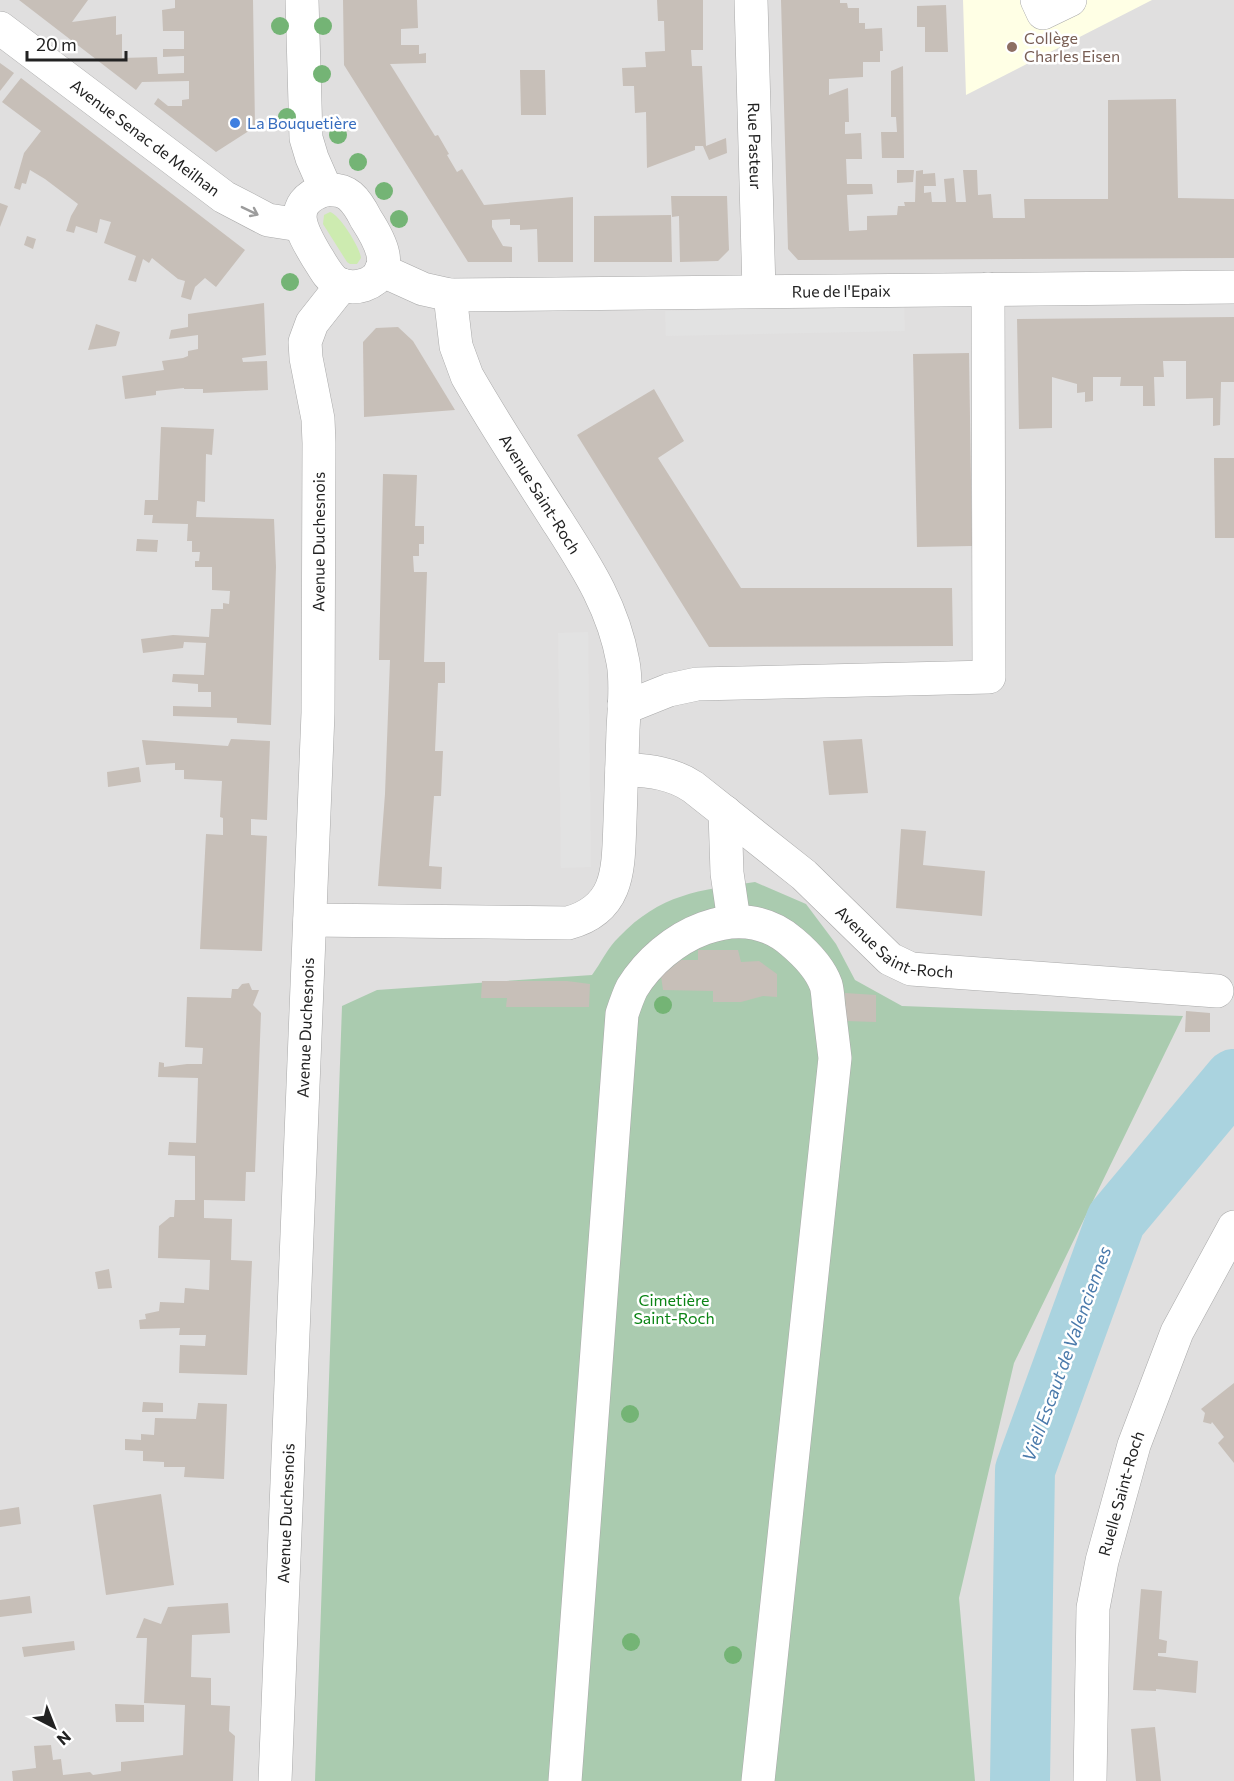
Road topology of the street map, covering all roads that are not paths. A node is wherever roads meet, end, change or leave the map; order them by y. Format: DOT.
graph roads {
  1 [pos="302,0"];
  2 [pos="751,0"];
  3 [pos="1037,0"];
  4 [pos="1070,0"];
  5 [pos="0,28"];
  6 [pos="326,190"];
  7 [pos="300,225"];
  8 [pos="381,270"];
  9 [pos="342,285"];
  10 [pos="1234,286"];
  11 [pos="988,289"];
  12 [pos="759,291"];
  13 [pos="450,295"];
  14 [pos="624,705"];
  15 [pos="622,769"];
  16 [pos="725,812"];
  17 [pos="310,920"];
  18 [pos="734,921"];
  19 [pos="1217,991"];
  20 [pos="1234,1227"];
  21 [pos="275,1781"];
  22 [pos="564,1781"];
  23 [pos="758,1781"];
  24 [pos="1090,1781"];
  1 -- 6 [label="street"];
  2 -- 12 [label="street, Rue Pasteur"];
  3 -- 4 [label="street"];
  5 -- 7 [label="street, Avenue Senac de Meilhan, one-way"];
  6 -- 7 [label="street"];
  6 -- 8 [label="street"];
  7 -- 9 [label="street"];
  8 -- 9 [label="street"];
  8 -- 13 [label="street"];
  9 -- 17 [label="street, Avenue Duchesnois"];
  10 -- 11 [label="street, Rue de l'Epaix"];
  11 -- 12 [label="street, Rue de l'Epaix"];
  11 -- 14 [label="street"];
  12 -- 13 [label="street, Rue de l'Epaix"];
  13 -- 14 [label="street, Avenue Saint-Roch"];
  14 -- 15 [label="street, Avenue Saint-Roch"];
  15 -- 16 [label="street, Avenue Saint-Roch"];
  15 -- 17 [label="street, Avenue Saint-Roch"];
  16 -- 18 [label="street"];
  16 -- 19 [label="street, Avenue Saint-Roch"];
  17 -- 21 [label="street, Avenue Duchesnois"];
  18 -- 22 [label="street"];
  18 -- 23 [label="street"];
  20 -- 24 [label="street, Ruelle Saint-Roch"];
}
